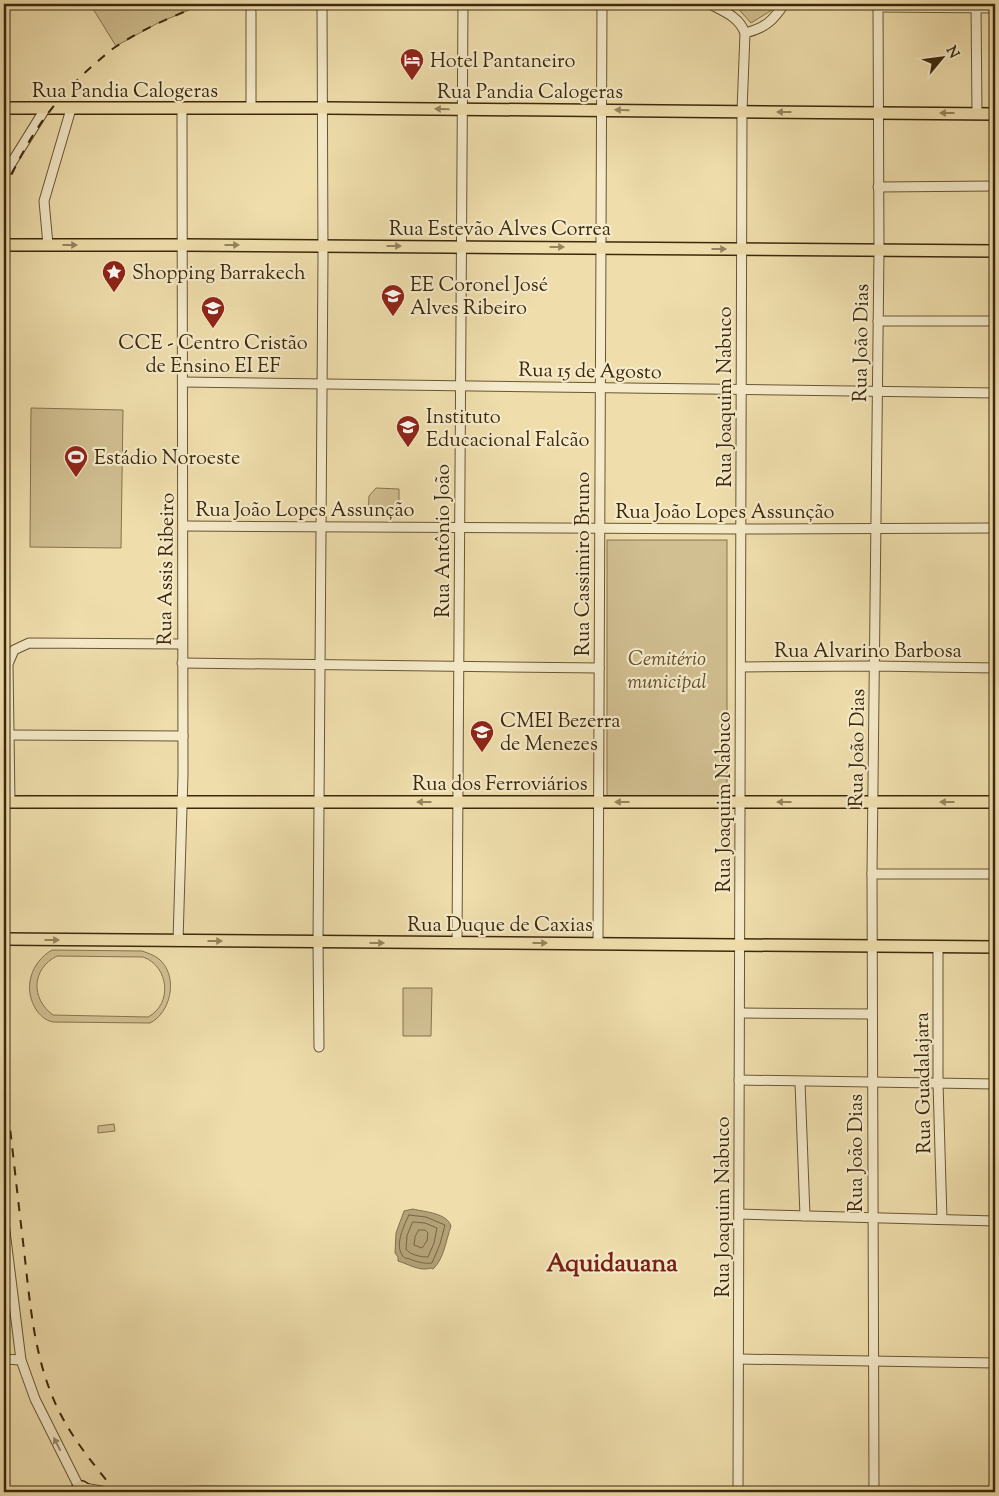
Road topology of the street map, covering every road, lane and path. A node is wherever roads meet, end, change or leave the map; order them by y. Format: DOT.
graph roads {
  1 [pos="322,4"];
  2 [pos="463,4"];
  3 [pos="602,4"];
  4 [pos="710,4"];
  5 [pos="784,4"];
  6 [pos="878,6"];
  7 [pos="976,6"];
  8 [pos="995,8"];
  9 [pos="251,12"];
  10 [pos="745,33"];
  11 [pos="4,108"];
  12 [pos="182,108"];
  13 [pos="251,108"];
  14 [pos="323,108"];
  15 [pos="45,109"];
  16 [pos="71,109"];
  17 [pos="462,109"];
  18 [pos="601,110"];
  19 [pos="742,112"];
  20 [pos="878,113"];
  21 [pos="977,113"];
  22 [pos="995,114"];
  23 [pos="4,175"];
  24 [pos="995,186"];
  25 [pos="878,188"];
  26 [pos="4,245"];
  27 [pos="48,245"];
  28 [pos="183,245"];
  29 [pos="323,246"];
  30 [pos="462,247"];
  31 [pos="601,248"];
  32 [pos="742,249"];
  33 [pos="879,250"];
  34 [pos="995,251"];
  35 [pos="878,321"];
  36 [pos="995,321"];
  37 [pos="183,382"];
  38 [pos="321,383"];
  39 [pos="460,386"];
  40 [pos="600,388"];
  41 [pos="742,390"];
  42 [pos="877,392"];
  43 [pos="995,393"];
  44 [pos="184,526"];
  45 [pos="322,527"];
  46 [pos="460,528"];
  47 [pos="599,528"];
  48 [pos="995,528"];
  49 [pos="741,529"];
  50 [pos="876,529"];
  51 [pos="182,644"];
  52 [pos="182,663"];
  53 [pos="320,665"];
  54 [pos="459,666"];
  55 [pos="874,666"];
  56 [pos="741,667"];
  57 [pos="599,668"];
  58 [pos="995,668"];
  59 [pos="8,735"];
  60 [pos="183,736"];
  61 [pos="7,802"];
  62 [pos="182,802"];
  63 [pos="319,802"];
  64 [pos="458,802"];
  65 [pos="598,802"];
  66 [pos="740,802"];
  67 [pos="873,802"];
  68 [pos="995,802"];
  69 [pos="872,874"];
  70 [pos="995,874"];
  71 [pos="4,939"];
  72 [pos="178,941"];
  73 [pos="318,942"];
  74 [pos="457,943"];
  75 [pos="598,944"];
  76 [pos="740,945"];
  77 [pos="872,946"];
  78 [pos="938,946"];
  79 [pos="995,947"];
  80 [pos="740,1013"];
  81 [pos="872,1014"];
  82 [pos="319,1047"];
  83 [pos="740,1080"];
  84 [pos="800,1082"];
  85 [pos="873,1083"];
  86 [pos="938,1083"];
  87 [pos="995,1084"];
  88 [pos="739,1214"];
  89 [pos="805,1216"];
  90 [pos="872,1218"];
  91 [pos="942,1219"];
  92 [pos="995,1221"];
  93 [pos="4,1223"];
  94 [pos="4,1359"];
  95 [pos="739,1359"];
  96 [pos="21,1360"];
  97 [pos="873,1362"];
  98 [pos="995,1363"];
  99 [pos="82,1490"];
  100 [pos="107,1492"];
  101 [pos="166,1492"];
  102 [pos="297,1492"];
  103 [pos="738,1492"];
  104 [pos="874,1492"];
  1 -- 14 [label="street"];
  2 -- 17 [label="street, Rua Antônio João"];
  3 -- 18 [label="street, Rua Cassimiro Bruno"];
  4 -- 10 [label="street"];
  5 -- 10 [label="street"];
  6 -- 7 [label="street"];
  6 -- 20 [label="street, Rua João Dias"];
  7 -- 8 [label="street"];
  7 -- 21 [label="street"];
  9 -- 13 [label="street"];
  10 -- 19 [label="street, Rua Joaquim Nabuco"];
  11 -- 15 [label="main road, Rua Pandia Calogeras"];
  12 -- 13 [label="main road, Rua Pandia Calogeras"];
  12 -- 16 [label="main road, Rua Pandia Calogeras"];
  12 -- 28 [label="street, Rua Assis Ribeiro"];
  13 -- 14 [label="main road, Rua Pandia Calogeras"];
  17 -- 14 [label="main road, Rua Pandia Calogeras, one-way"];
  14 -- 29 [label="street"];
  15 -- 16 [label="main road, Rua Pandia Calogeras"];
  15 -- 23 [label="street"];
  16 -- 27 [label="street"];
  17 -- 18 [label="main road, Rua Pandia Calogeras"];
  17 -- 30 [label="street, Rua Antônio João"];
  19 -- 18 [label="main road, Rua Pandia Calogeras, one-way"];
  18 -- 31 [label="street, Rua Cassimiro Bruno"];
  20 -- 19 [label="main road, Rua Pandia Calogeras, one-way"];
  19 -- 32 [label="street, Rua Joaquim Nabuco"];
  21 -- 20 [label="main road, Rua Pandia Calogeras, one-way"];
  20 -- 25 [label="street, Rua João Dias"];
  21 -- 22 [label="main road, Rua Pandia Calogeras"];
  24 -- 25 [label="street"];
  25 -- 33 [label="street, Rua João Dias"];
  26 -- 27 [label="main road, Rua Estevão Alves Correa"];
  27 -- 28 [label="main road, Rua Estevão Alves Correa, one-way"];
  28 -- 29 [label="main road, Rua Estevão Alves Correa, one-way"];
  28 -- 37 [label="street, Rua Assis Ribeiro"];
  29 -- 30 [label="main road, Rua Estevão Alves Correa, one-way"];
  29 -- 38 [label="street"];
  30 -- 31 [label="main road, Rua Estevão Alves Correa, one-way"];
  30 -- 39 [label="street, Rua Antônio João"];
  31 -- 32 [label="main road, Rua Estevão Alves Correa, one-way"];
  31 -- 40 [label="street, Rua Cassimiro Bruno"];
  32 -- 33 [label="main road, Rua Estevão Alves Correa"];
  32 -- 41 [label="street, Rua Joaquim Nabuco"];
  33 -- 34 [label="main road, Rua Estevão Alves Correa"];
  33 -- 35 [label="street, Rua João Dias"];
  35 -- 36 [label="street"];
  35 -- 42 [label="street, Rua João Dias"];
  37 -- 38 [label="street, Rua 15 de Agosto"];
  37 -- 44 [label="street, Rua Assis Ribeiro"];
  38 -- 39 [label="street, Rua 15 de Agosto"];
  38 -- 45 [label="street"];
  39 -- 40 [label="street, Rua 15 de Agosto"];
  39 -- 46 [label="street, Rua Antônio João"];
  40 -- 41 [label="street, Rua 15 de Agosto"];
  40 -- 47 [label="street, Rua Cassimiro Bruno"];
  41 -- 42 [label="street, Rua 15 de Agosto"];
  41 -- 49 [label="street, Rua Joaquim Nabuco"];
  42 -- 43 [label="street, Rua 15 de Agosto"];
  42 -- 50 [label="street, Rua João Dias"];
  44 -- 45 [label="street, Rua João Lopes Assunção"];
  44 -- 51 [label="street, Rua Assis Ribeiro"];
  45 -- 46 [label="street, Rua João Lopes Assunção"];
  45 -- 53 [label="street"];
  46 -- 47 [label="street, Rua João Lopes Assunção"];
  46 -- 54 [label="street, Rua Antônio João"];
  47 -- 49 [label="street, Rua João Lopes Assunção"];
  47 -- 57 [label="street, Rua Cassimiro Bruno"];
  48 -- 50 [label="street, Rua João Lopes Assunção"];
  49 -- 50 [label="street, Rua João Lopes Assunção"];
  49 -- 56 [label="street, Rua Joaquim Nabuco"];
  50 -- 55 [label="street, Rua João Dias"];
  51 -- 52 [label="street, Rua Assis Ribeiro"];
  51 -- 59 [label="street"];
  52 -- 53 [label="street"];
  52 -- 60 [label="street, Rua Assis Ribeiro"];
  53 -- 54 [label="street"];
  53 -- 63 [label="street"];
  54 -- 57 [label="street"];
  54 -- 64 [label="street, Rua Antônio João"];
  55 -- 56 [label="street, Rua Alvarino Barbosa"];
  55 -- 58 [label="street, Rua Alvarino Barbosa"];
  55 -- 67 [label="street, Rua João Dias"];
  56 -- 66 [label="street, Rua Joaquim Nabuco"];
  57 -- 65 [label="street, Rua Cassimiro Bruno"];
  59 -- 60 [label="street"];
  59 -- 61 [label="street"];
  60 -- 62 [label="street, Rua Assis Ribeiro"];
  61 -- 62 [label="main road, Rua dos Ferroviários"];
  62 -- 63 [label="main road, Rua dos Ferroviários"];
  62 -- 72 [label="street, Rua Assis Ribeiro"];
  64 -- 63 [label="main road, Rua dos Ferroviários, one-way"];
  63 -- 73 [label="street"];
  64 -- 65 [label="main road, Rua dos Ferroviários"];
  64 -- 74 [label="street, Rua Antônio João"];
  66 -- 65 [label="main road, Rua dos Ferroviários, one-way"];
  65 -- 75 [label="street, Rua Cassimiro Bruno"];
  67 -- 66 [label="main road, Rua dos Ferroviários, one-way"];
  66 -- 76 [label="street, Rua Joaquim Nabuco"];
  68 -- 67 [label="main road, Rua dos Ferroviários, one-way"];
  67 -- 69 [label="street, Rua João Dias"];
  69 -- 70 [label="street"];
  69 -- 77 [label="street, Rua João Dias"];
  71 -- 72 [label="main road, Rua Duque de Caxias, one-way"];
  72 -- 73 [label="main road, Rua Duque de Caxias, one-way"];
  73 -- 74 [label="main road, Rua Duque de Caxias, one-way"];
  73 -- 82 [label="street"];
  74 -- 75 [label="main road, Rua Duque de Caxias, one-way"];
  75 -- 76 [label="main road, Rua Duque de Caxias"];
  76 -- 77 [label="main road, Rua Duque de Caxias"];
  76 -- 80 [label="street, Rua Joaquim Nabuco"];
  77 -- 78 [label="main road, Rua Duque de Caxias"];
  77 -- 81 [label="street, Rua João Dias"];
  78 -- 79 [label="main road, Rua Duque de Caxias"];
  78 -- 86 [label="street, Rua Guadalajara"];
  80 -- 81 [label="street"];
  80 -- 83 [label="street, Rua Joaquim Nabuco"];
  81 -- 85 [label="street, Rua João Dias"];
  83 -- 84 [label="street"];
  83 -- 88 [label="street, Rua Joaquim Nabuco"];
  84 -- 85 [label="street"];
  84 -- 89 [label="street"];
  85 -- 86 [label="street"];
  85 -- 90 [label="street, Rua João Dias"];
  86 -- 87 [label="street"];
  86 -- 91 [label="street, Rua Guadalajara"];
  88 -- 89 [label="street"];
  88 -- 95 [label="street, Rua Joaquim Nabuco"];
  89 -- 90 [label="street"];
  90 -- 91 [label="street"];
  90 -- 97 [label="street, Rua João Dias"];
  91 -- 92 [label="street"];
  93 -- 96 [label="street"];
  94 -- 96 [label="street"];
  95 -- 97 [label="street"];
  95 -- 103 [label="street, Rua Joaquim Nabuco"];
  99 -- 96 [label="street, one-way"];
  97 -- 98 [label="street"];
  97 -- 104 [label="street, Rua João Dias"];
  99 -- 100 [label="street"];
  101 -- 102 [label="street"];
}
